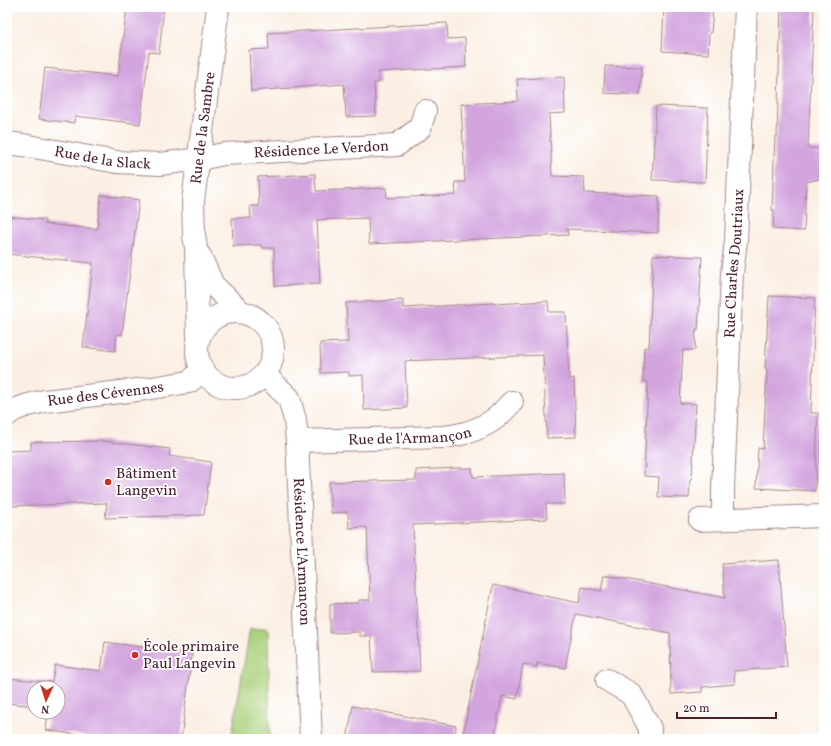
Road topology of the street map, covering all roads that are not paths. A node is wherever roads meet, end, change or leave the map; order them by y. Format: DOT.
graph roads {
  1 [pos="218,7"];
  2 [pos="746,7"];
  3 [pos="425,111"];
  4 [pos="7,143"];
  5 [pos="199,158"];
  6 [pos="196,248"];
  7 [pos="240,311"];
  8 [pos="198,338"];
  9 [pos="202,371"];
  10 [pos="265,375"];
  11 [pos="512,402"];
  12 [pos="7,415"];
  13 [pos="297,440"];
  14 [pos="824,516"];
  15 [pos="723,519"];
  16 [pos="700,520"];
  17 [pos="607,680"];
  18 [pos="311,739"];
  19 [pos="650,739"];
  1 -- 5 [label="street, Rue de la Sambre"];
  2 -- 15 [label="street, Rue Charles Doutriaux"];
  3 -- 5 [label="street, Résidence Le Verdon"];
  4 -- 5 [label="street, Rue de la Slack"];
  5 -- 6 [label="street, Rue de la Sambre"];
  6 -- 7 [label="street, Rue de la Sambre"];
  6 -- 8 [label="street, Rue de la Sambre"];
  7 -- 8 [label="street"];
  7 -- 10 [label="street"];
  8 -- 9 [label="street"];
  9 -- 10 [label="street"];
  9 -- 12 [label="street, Rue des Cévennes"];
  10 -- 13 [label="street, Résidence L'Armançon"];
  11 -- 13 [label="street, Rue de l'Armançon"];
  13 -- 18 [label="street, Résidence L'Armançon"];
  14 -- 15 [label="street"];
  15 -- 16 [label="street"];
  17 -- 19 [label="street"];
}
